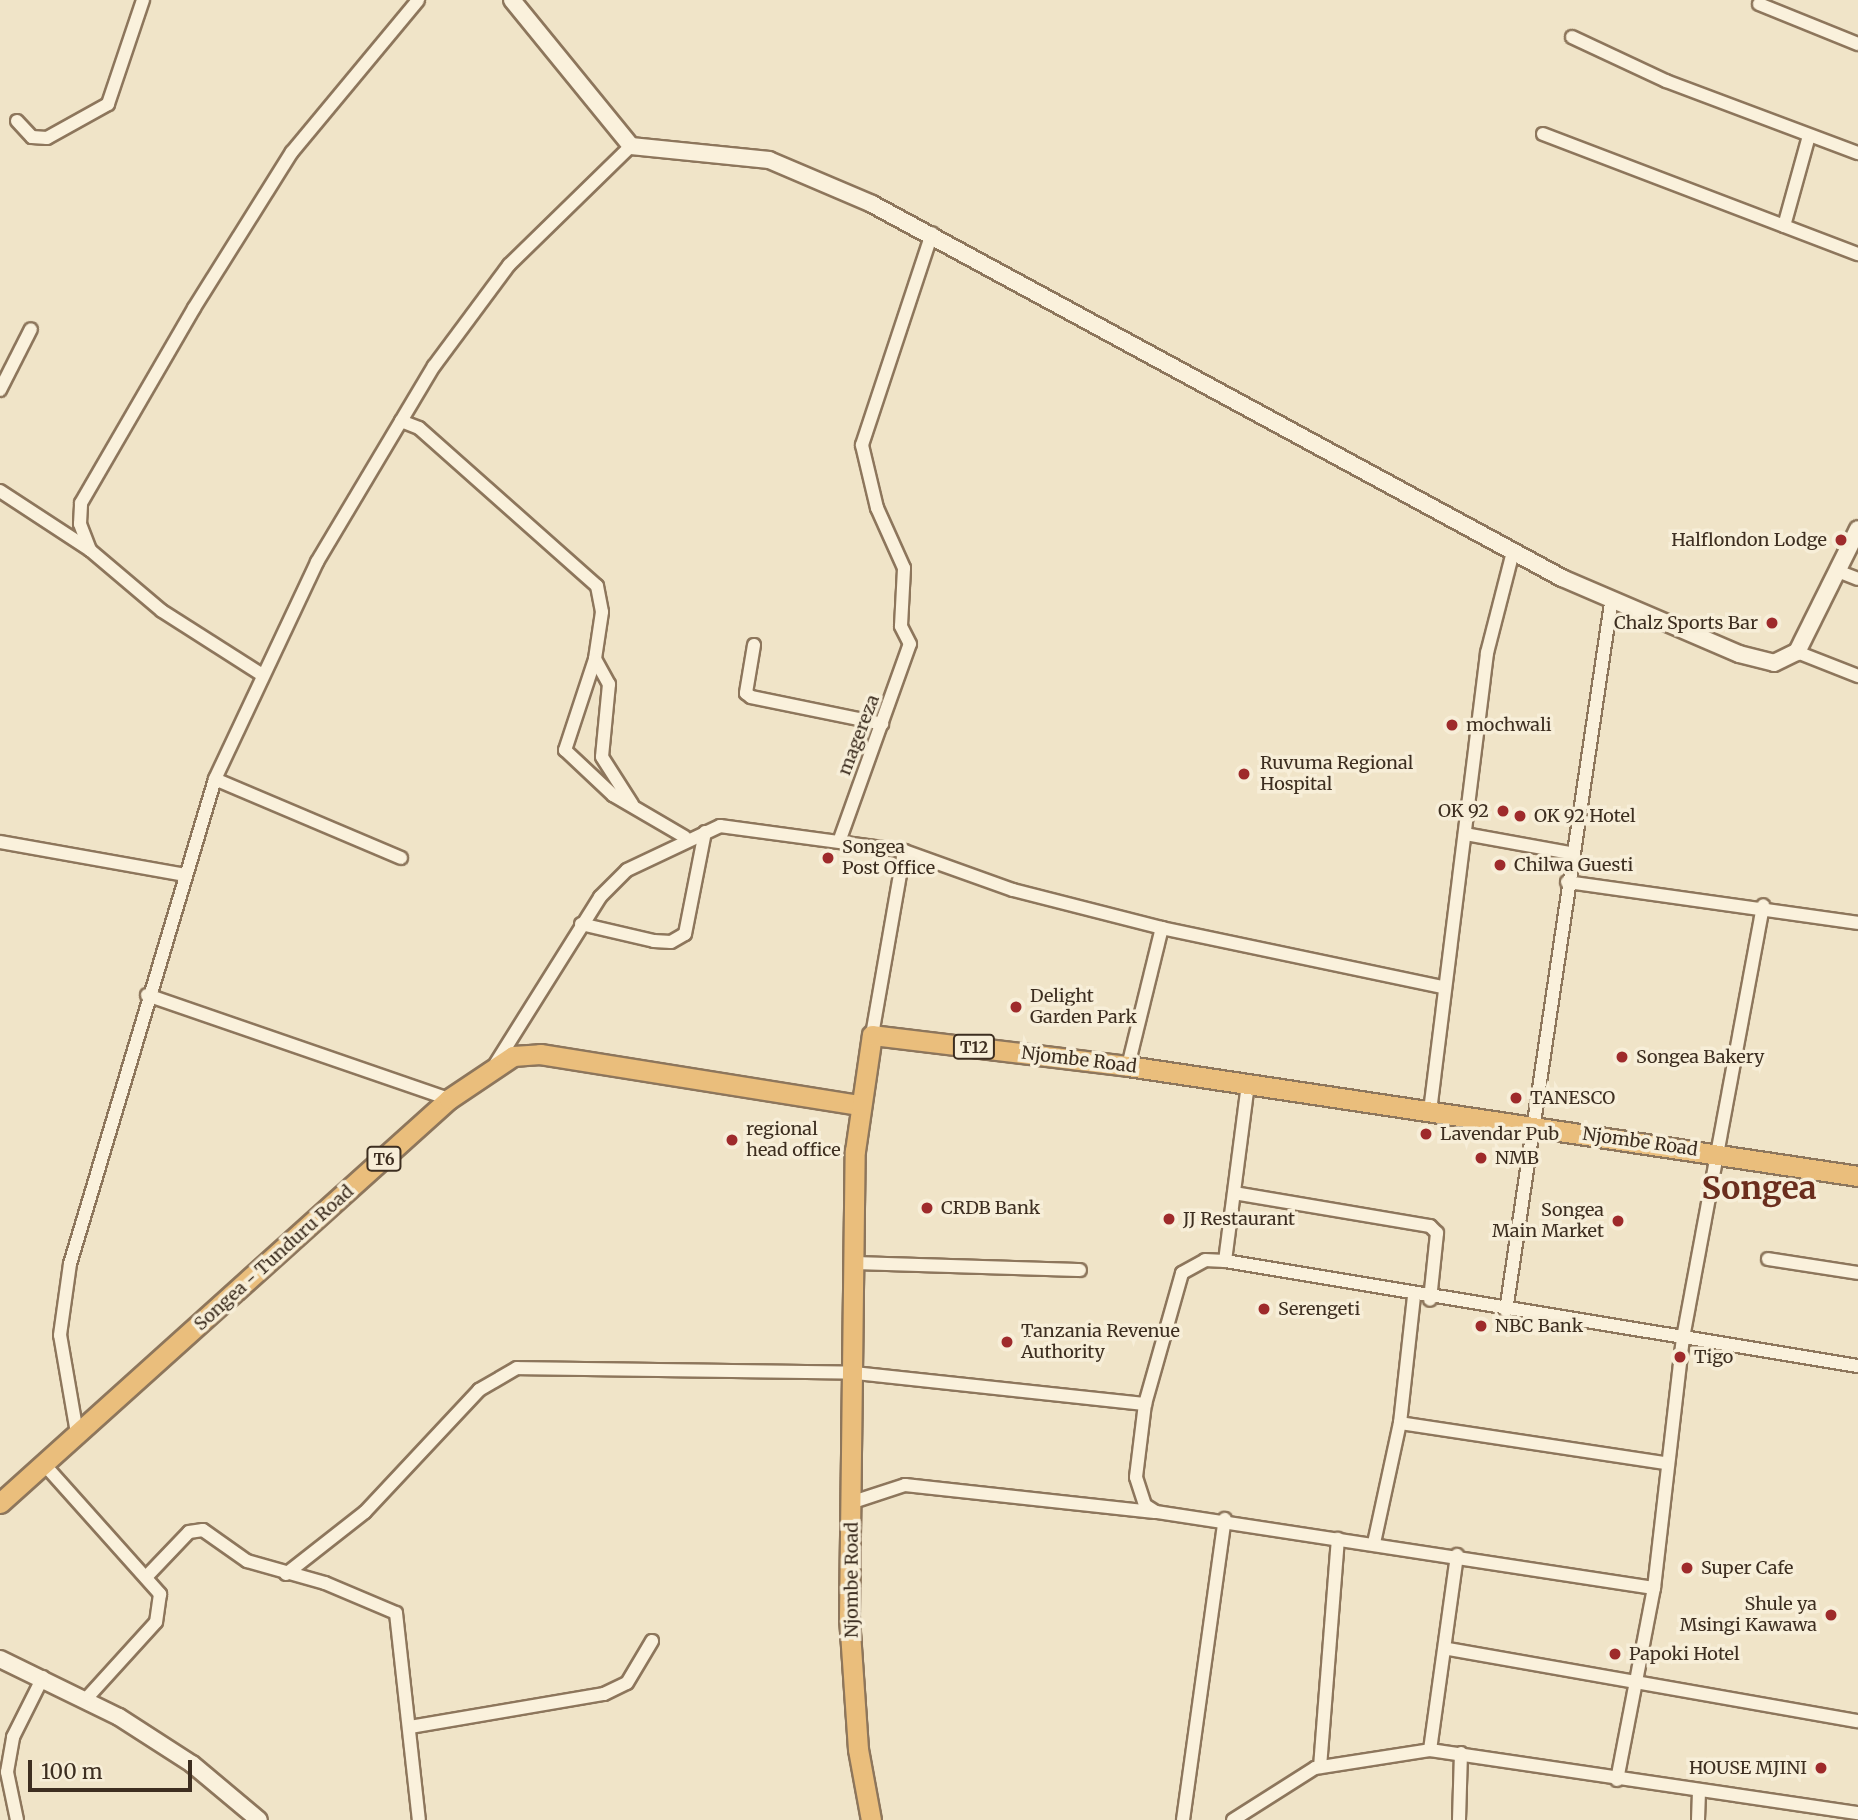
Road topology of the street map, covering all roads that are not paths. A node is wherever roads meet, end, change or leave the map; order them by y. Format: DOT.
graph roads {
  1 [pos="143,0"];
  2 [pos="418,0"];
  3 [pos="512,0"];
  4 [pos="1759,4"];
  5 [pos="1572,37"];
  6 [pos="1858,44"];
  7 [pos="17,121"];
  8 [pos="1543,134"];
  9 [pos="1809,136"];
  10 [pos="631,146"];
  11 [pos="1858,153"];
  12 [pos="1784,226"];
  13 [pos="932,233"];
  14 [pos="1858,254"];
  15 [pos="31,329"];
  16 [pos="0,390"];
  17 [pos="401,421"];
  18 [pos="0,491"];
  19 [pos="1858,529"];
  20 [pos="90,550"];
  21 [pos="1513,552"];
  22 [pos="1840,572"];
  23 [pos="1858,579"];
  24 [pos="1611,603"];
  25 [pos="754,645"];
  26 [pos="1797,652"];
  27 [pos="595,659"];
  28 [pos="261,674"];
  29 [pos="1858,676"];
  30 [pos="882,724"];
  31 [pos="215,779"];
  32 [pos="634,807"];
  33 [pos="705,832"];
  34 [pos="1465,834"];
  35 [pos="685,837"];
  36 [pos="840,839"];
  37 [pos="0,842"];
  38 [pos="904,852"];
  39 [pos="1570,853"];
  40 [pos="401,858"];
  41 [pos="185,875"];
  42 [pos="1567,883"];
  43 [pos="1763,905"];
  44 [pos="1858,923"];
  45 [pos="581,924"];
  46 [pos="1162,928"];
  47 [pos="1443,987"];
  48 [pos="147,995"];
  49 [pos="872,1035"];
  50 [pos="1128,1066"];
  51 [pos="492,1069"];
  52 [pos="1248,1084"];
  53 [pos="449,1099"];
  54 [pos="858,1105"];
  55 [pos="1430,1111"];
  56 [pos="1532,1127"];
  57 [pos="1720,1153"];
  58 [pos="1858,1175"];
  59 [pos="1234,1193"];
  60 [pos="1768,1259"];
  61 [pos="1225,1261"];
  62 [pos="853,1263"];
  63 [pos="1080,1270"];
  64 [pos="1858,1273"];
  65 [pos="1414,1297"];
  66 [pos="1430,1300"];
  67 [pos="1506,1311"];
  68 [pos="1683,1338"];
  69 [pos="1858,1366"];
  70 [pos="855,1373"];
  71 [pos="1145,1404"];
  72 [pos="1400,1423"];
  73 [pos="77,1433"];
  74 [pos="43,1463"];
  75 [pos="1666,1463"];
  76 [pos="853,1502"];
  77 [pos="0,1503"];
  78 [pos="1156,1512"];
  79 [pos="1225,1519"];
  80 [pos="1338,1539"];
  81 [pos="1374,1543"];
  82 [pos="1457,1555"];
  83 [pos="286,1574"];
  84 [pos="148,1575"];
  85 [pos="1654,1588"];
  86 [pos="652,1641"];
  87 [pos="1448,1649"];
  88 [pos="0,1659"];
  89 [pos="43,1677"];
  90 [pos="1632,1680"];
  91 [pos="86,1699"];
  92 [pos="1858,1721"];
  93 [pos="410,1727"];
  94 [pos="1430,1750"];
  95 [pos="1461,1753"];
  96 [pos="1320,1767"];
  97 [pos="4,1772"];
  98 [pos="1617,1780"];
  99 [pos="1699,1791"];
  100 [pos="1858,1813"];
  101 [pos="17,1820"];
  102 [pos="259,1820"];
  103 [pos="419,1820"];
  104 [pos="872,1820"];
  105 [pos="1184,1820"];
  106 [pos="1233,1820"];
  107 [pos="1459,1820"];
  108 [pos="1698,1820"];
  1 -- 7 [label="street"];
  2 -- 20 [label="street"];
  3 -- 10 [label="street"];
  4 -- 6 [label="street"];
  5 -- 9 [label="street"];
  8 -- 12 [label="street"];
  9 -- 11 [label="street"];
  9 -- 12 [label="street"];
  10 -- 13 [label="street"];
  10 -- 17 [label="street"];
  12 -- 14 [label="street"];
  13 -- 21 [label="street"];
  13 -- 30 [label="street, magereza"];
  15 -- 16 [label="street"];
  17 -- 27 [label="street"];
  17 -- 28 [label="street"];
  18 -- 20 [label="street"];
  19 -- 22 [label="street"];
  20 -- 28 [label="street"];
  21 -- 24 [label="street"];
  21 -- 34 [label="street"];
  22 -- 23 [label="street"];
  22 -- 26 [label="street"];
  24 -- 26 [label="street"];
  24 -- 39 [label="street"];
  25 -- 30 [label="street"];
  26 -- 29 [label="street"];
  27 -- 32 [label="street"];
  27 -- 32 [label="street"];
  28 -- 31 [label="street"];
  30 -- 36 [label="street, magereza"];
  31 -- 40 [label="street"];
  31 -- 41 [label="street"];
  32 -- 35 [label="street"];
  33 -- 35 [label="street"];
  33 -- 36 [label="street"];
  33 -- 45 [label="street"];
  34 -- 39 [label="street"];
  34 -- 47 [label="street"];
  35 -- 45 [label="street"];
  36 -- 38 [label="street"];
  37 -- 41 [label="street"];
  38 -- 46 [label="street"];
  38 -- 49 [label="street"];
  39 -- 42 [label="street"];
  41 -- 48 [label="street"];
  42 -- 43 [label="street"];
  42 -- 56 [label="street"];
  43 -- 44 [label="street"];
  43 -- 57 [label="street"];
  45 -- 51 [label="street"];
  46 -- 47 [label="street"];
  46 -- 50 [label="street"];
  47 -- 55 [label="street"];
  48 -- 53 [label="street"];
  48 -- 73 [label="street"];
  49 -- 50 [label="highway, Njombe Road / T12"];
  49 -- 54 [label="highway, Njombe Road"];
  50 -- 52 [label="highway, Njombe Road / T12"];
  51 -- 53 [label="highway, Songea - Tunduru Road / T6"];
  51 -- 54 [label="highway, Songea - Tunduru Road / T6"];
  52 -- 55 [label="highway, Njombe Road / T12"];
  52 -- 59 [label="street"];
  53 -- 73 [label="highway, Songea - Tunduru Road / T6"];
  54 -- 62 [label="highway, Njombe Road"];
  55 -- 56 [label="highway, Njombe Road / T12"];
  56 -- 57 [label="highway, Njombe Road / T12"];
  56 -- 67 [label="street"];
  57 -- 58 [label="highway, Njombe Road / T12"];
  57 -- 68 [label="street"];
  59 -- 61 [label="street"];
  59 -- 66 [label="street"];
  60 -- 64 [label="street"];
  61 -- 65 [label="street"];
  61 -- 71 [label="street"];
  62 -- 63 [label="street"];
  62 -- 70 [label="highway, Njombe Road"];
  65 -- 66 [label="street"];
  65 -- 72 [label="street"];
  66 -- 67 [label="street"];
  67 -- 68 [label="street"];
  68 -- 69 [label="street"];
  68 -- 75 [label="street"];
  70 -- 71 [label="street"];
  70 -- 76 [label="highway, Njombe Road"];
  70 -- 83 [label="street"];
  71 -- 78 [label="street"];
  72 -- 75 [label="street"];
  72 -- 81 [label="street"];
  73 -- 74 [label="highway, Songea - Tunduru Road / T6"];
  74 -- 77 [label="highway, Songea - Tunduru Road / T6"];
  74 -- 84 [label="street"];
  75 -- 85 [label="street"];
  76 -- 78 [label="street"];
  76 -- 104 [label="highway, Njombe Road"];
  78 -- 79 [label="street"];
  79 -- 80 [label="street"];
  79 -- 105 [label="street"];
  80 -- 81 [label="street"];
  80 -- 96 [label="street"];
  81 -- 82 [label="street"];
  82 -- 85 [label="street"];
  82 -- 87 [label="street"];
  83 -- 84 [label="street"];
  83 -- 93 [label="street"];
  84 -- 91 [label="street"];
  85 -- 90 [label="street"];
  86 -- 93 [label="street"];
  87 -- 90 [label="street"];
  87 -- 94 [label="street"];
  88 -- 89 [label="street"];
  89 -- 91 [label="street"];
  89 -- 97 [label="street"];
  90 -- 92 [label="street"];
  90 -- 98 [label="street"];
  91 -- 102 [label="street"];
  93 -- 103 [label="street"];
  94 -- 95 [label="street"];
  94 -- 96 [label="street"];
  95 -- 98 [label="street"];
  95 -- 107 [label="street"];
  96 -- 106 [label="street"];
  97 -- 101 [label="street"];
  98 -- 99 [label="street"];
  99 -- 100 [label="street"];
  99 -- 108 [label="street"];
}
